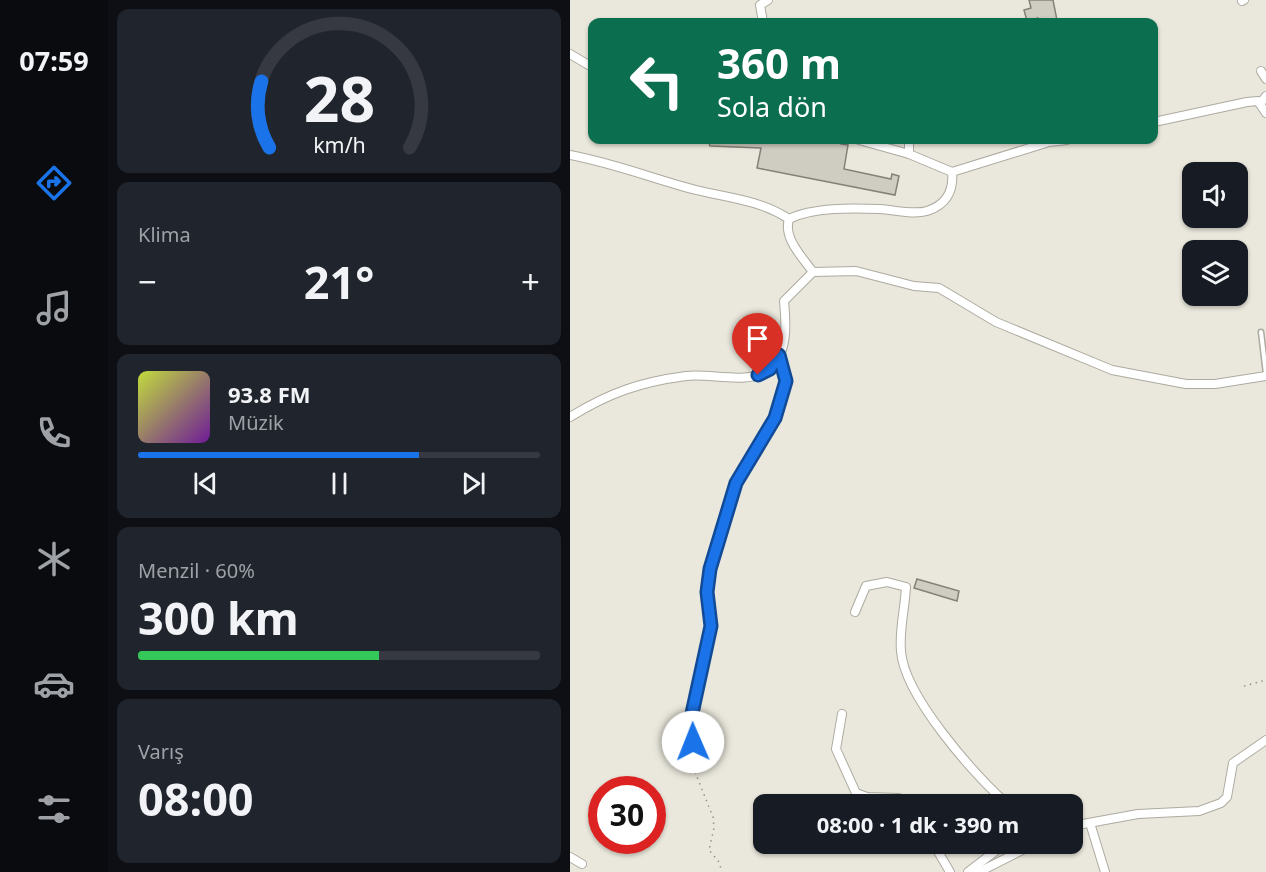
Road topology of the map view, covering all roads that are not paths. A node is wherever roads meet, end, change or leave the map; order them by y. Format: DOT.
graph roads {
  1 [pos="768,0"];
  2 [pos="762,18"];
  3 [pos="570,54"];
  4 [pos="588,65"];
  5 [pos="1266,96"];
  6 [pos="1260,104"];
  7 [pos="1266,113"];
  8 [pos="1158,121"];
  9 [pos="873,144"];
  10 [pos="909,144"];
  11 [pos="1043,144"];
  12 [pos="909,154"];
  13 [pos="570,155"];
  14 [pos="952,172"];
  15 [pos="789,219"];
  16 [pos="813,272"];
  17 [pos="1261,332"];
  18 [pos="779,355"];
  19 [pos="1266,375"];
  20 [pos="570,417"];
  21 [pos="855,612"];
  22 [pos="842,714"];
  23 [pos="1266,740"];
  24 [pos="694,765"];
  25 [pos="859,794"];
  26 [pos="997,794"];
  27 [pos="1090,823"];
  28 [pos="1083,824"];
  29 [pos="939,854"];
  30 [pos="992,854"];
  31 [pos="1014,854"];
  32 [pos="570,857"];
  33 [pos="582,864"];
  34 [pos="950,872"];
  35 [pos="968,872"];
  36 [pos="979,872"];
  37 [pos="1105,872"];
  1 -- 2 [label="street"];
  3 -- 4 [label="street"];
  5 -- 6 [label="street"];
  6 -- 7 [label="street"];
  6 -- 8 [label="street"];
  9 -- 12 [label="street"];
  10 -- 12 [label="street"];
  11 -- 14 [label="street"];
  12 -- 14 [label="street"];
  13 -- 15 [label="street"];
  14 -- 15 [label="street"];
  15 -- 16 [label="street"];
  16 -- 18 [label="street"];
  16 -- 19 [label="street"];
  17 -- 19 [label="lane"];
  18 -- 20 [label="street"];
  18 -- 24 [label="street"];
  21 -- 26 [label="street"];
  22 -- 25 [label="street"];
  23 -- 27 [label="street"];
  27 -- 28 [label="street"];
  27 -- 37 [label="street"];
  29 -- 34 [label="street"];
  30 -- 35 [label="street"];
  31 -- 36 [label="street"];
  32 -- 33 [label="street"];
}
